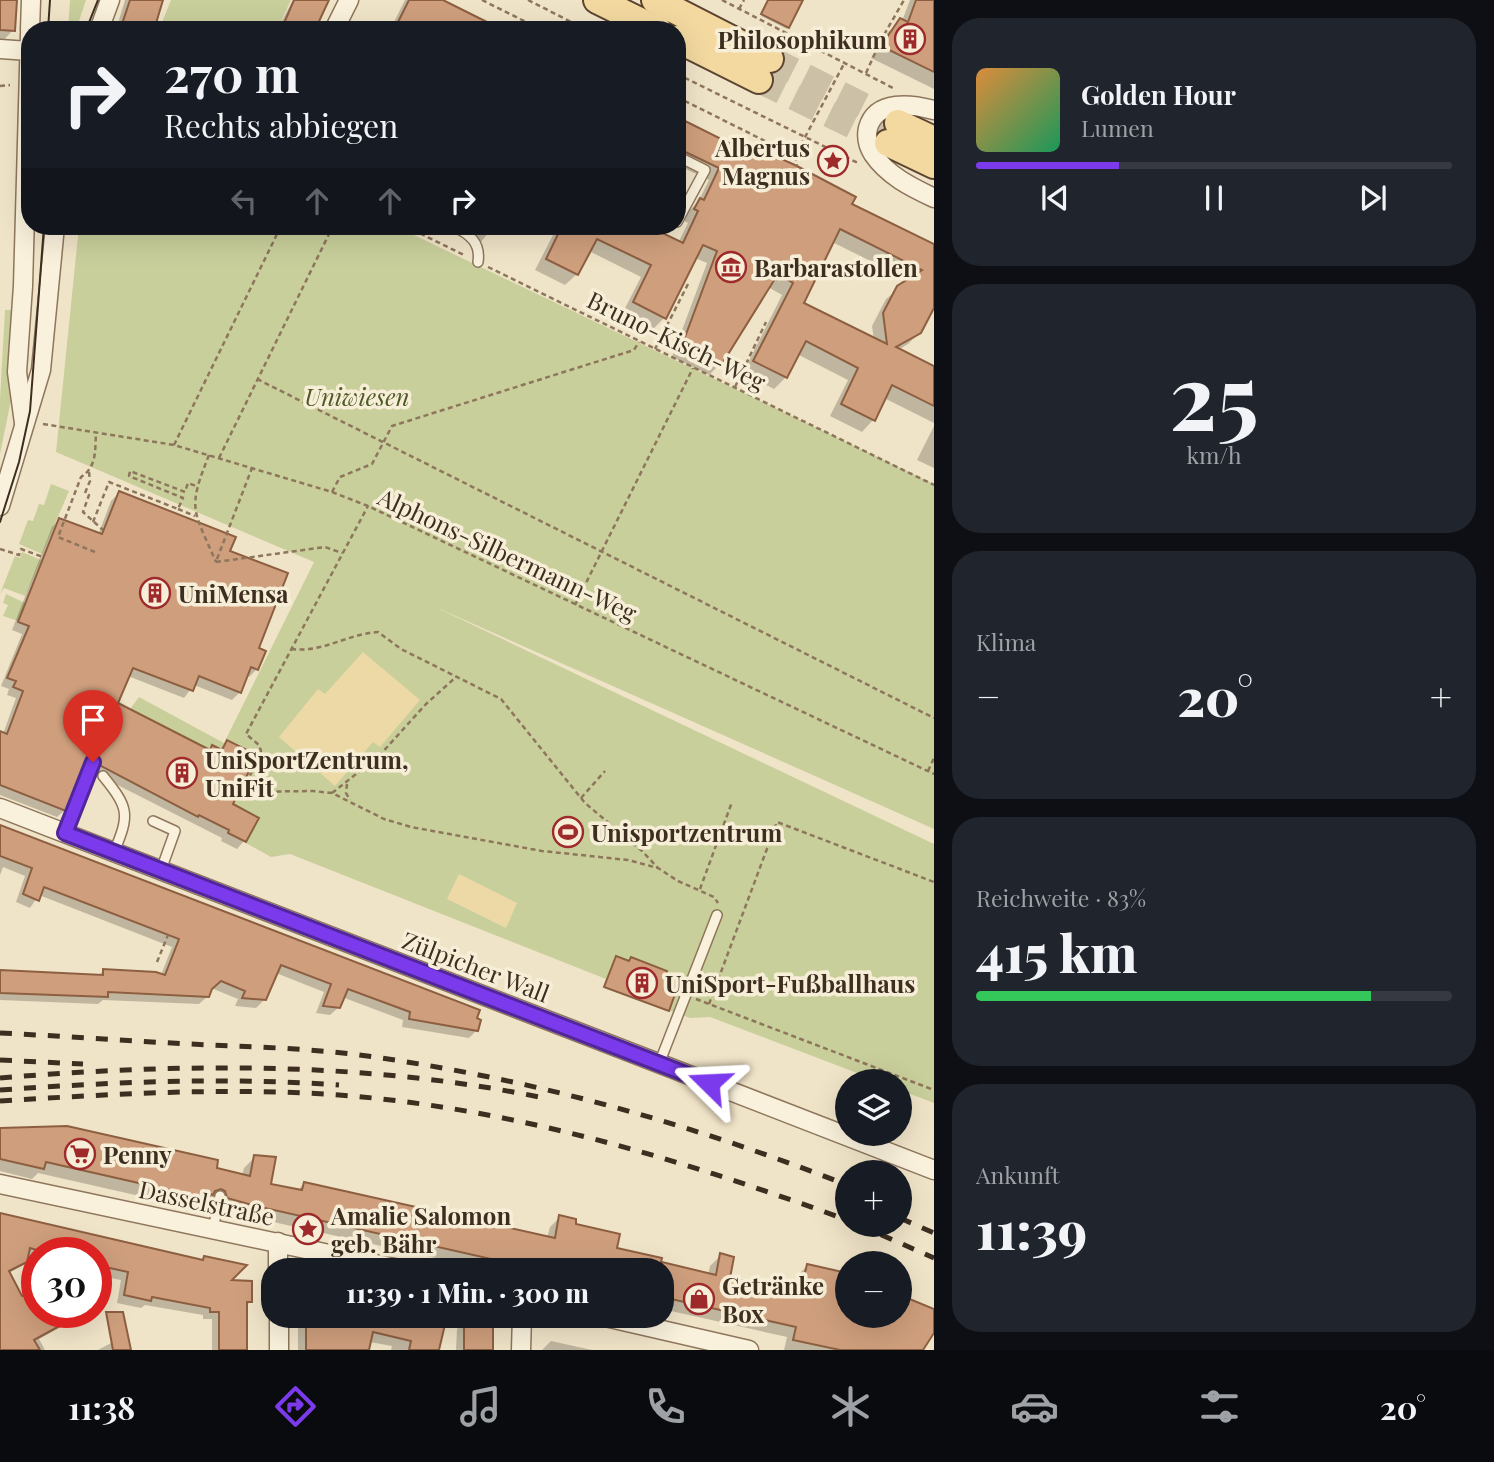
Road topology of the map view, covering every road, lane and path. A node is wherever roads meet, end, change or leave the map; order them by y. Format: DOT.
graph roads {
  1 [pos="32,0"];
  2 [pos="110,0"];
  3 [pos="349,0"];
  4 [pos="482,0"];
  5 [pos="528,0"];
  6 [pos="597,0"];
  7 [pos="655,0"];
  8 [pos="722,0"];
  9 [pos="744,0"];
  10 [pos="904,0"];
  11 [pos="739,9"];
  12 [pos="31,21"];
  13 [pos="102,21"];
  14 [pos="338,21"];
  15 [pos="524,21"];
  16 [pos="569,21"];
  17 [pos="640,21"];
  18 [pos="674,21"];
  19 [pos="686,34"];
  20 [pos="0,49"];
  21 [pos="21,50"];
  22 [pos="845,62"];
  23 [pos="765,70"];
  24 [pos="866,73"];
  25 [pos="686,78"];
  26 [pos="895,89"];
  27 [pos="686,102"];
  28 [pos="934,110"];
  29 [pos="806,136"];
  30 [pos="934,141"];
  31 [pos="795,156"];
  32 [pos="686,160"];
  33 [pos="797,166"];
  34 [pos="934,166"];
  35 [pos="863,169"];
  36 [pos="934,198"];
  37 [pos="686,205"];
  38 [pos="24,235"];
  39 [pos="53,235"];
  40 [pos="277,235"];
  41 [pos="329,235"];
  42 [pos="423,235"];
  43 [pos="470,235"];
  44 [pos="478,262"];
  45 [pos="688,284"];
  46 [pos="766,323"];
  47 [pos="639,342"];
  48 [pos="655,349"];
  49 [pos="693,368"];
  50 [pos="257,379"];
  51 [pos="735,387"];
  52 [pos="24,423"];
  53 [pos="46,425"];
  54 [pos="96,431"];
  55 [pos="383,442"];
  56 [pos="174,445"];
  57 [pos="209,455"];
  58 [pos="219,458"];
  59 [pos="252,468"];
  60 [pos="89,472"];
  61 [pos="934,483"];
  62 [pos="197,486"];
  63 [pos="332,492"];
  64 [pos="0,506"];
  65 [pos="368,506"];
  66 [pos="178,509"];
  67 [pos="195,516"];
  68 [pos="93,522"];
  69 [pos="103,530"];
  70 [pos="0,549"];
  71 [pos="602,551"];
  72 [pos="95,552"];
  73 [pos="342,553"];
  74 [pos="43,557"];
  75 [pos="216,562"];
  76 [pos="575,605"];
  77 [pos="291,649"];
  78 [pos="456,677"];
  79 [pos="934,718"];
  80 [pos="934,758"];
  81 [pos="93,762"];
  82 [pos="605,771"];
  83 [pos="928,771"];
  84 [pos="934,774"];
  85 [pos="103,776"];
  86 [pos="347,783"];
  87 [pos="243,792"];
  88 [pos="332,793"];
  89 [pos="211,794"];
  90 [pos="581,799"];
  91 [pos="352,803"];
  92 [pos="732,803"];
  93 [pos="0,808"];
  94 [pos="153,821"];
  95 [pos="65,833"];
  96 [pos="114,852"];
  97 [pos="657,868"];
  98 [pos="161,870"];
  99 [pos="934,882"];
  100 [pos="700,890"];
  101 [pos="717,915"];
  102 [pos="168,935"];
  103 [pos="157,962"];
  104 [pos="659,1064"];
  105 [pos="934,1090"];
  106 [pos="934,1170"];
  107 [pos="0,1184"];
  108 [pos="220,1196"];
  109 [pos="213,1229"];
  110 [pos="278,1242"];
  111 [pos="278,1258"];
  112 [pos="350,1258"];
  113 [pos="279,1328"];
  114 [pos="522,1328"];
  115 [pos="653,1328"];
  116 [pos="279,1350"];
  117 [pos="521,1350"];
  118 [pos="749,1350"];
  1 -- 12 [label="street"];
  2 -- 13 [label="street"];
  3 -- 14 [label="street"];
  4 -- 15 [label="path"];
  5 -- 16 [label="path"];
  6 -- 17 [label="main road"];
  7 -- 18 [label="main road"];
  8 -- 11 [label="path"];
  9 -- 11 [label="path"];
  10 -- 24 [label="path"];
  11 -- 22 [label="path"];
  19 -- 23 [label="main road"];
  20 -- 21 [label="street"];
  22 -- 24 [label="path"];
  22 -- 29 [label="path"];
  24 -- 26 [label="path"];
  25 -- 29 [label="path"];
  27 -- 31 [label="path"];
  28 -- 36 [label="street"];
  29 -- 31 [label="path"];
  29 -- 35 [label="path"];
  30 -- 34 [label="main road"];
  31 -- 33 [label="path"];
  32 -- 37 [label="lane"];
  38 -- 52 [label="street"];
  39 -- 52 [label="street"];
  40 -- 56 [label="path"];
  41 -- 50 [label="path"];
  42 -- 44 [label="path, Bruno-Kisch-Weg"];
  43 -- 44 [label="lane"];
  44 -- 47 [label="path, Bruno-Kisch-Weg"];
  45 -- 48 [label="path"];
  46 -- 51 [label="path"];
  47 -- 48 [label="path, Bruno-Kisch-Weg"];
  47 -- 55 [label="path"];
  48 -- 49 [label="path, Bruno-Kisch-Weg"];
  49 -- 51 [label="path, Bruno-Kisch-Weg"];
  49 -- 71 [label="path"];
  50 -- 55 [label="path"];
  50 -- 58 [label="path"];
  51 -- 61 [label="path, Bruno-Kisch-Weg"];
  52 -- 64 [label="street"];
  53 -- 54 [label="path, Alphons-Silbermann-Weg"];
  54 -- 56 [label="path, Alphons-Silbermann-Weg"];
  54 -- 60 [label="path"];
  55 -- 63 [label="path"];
  55 -- 71 [label="path"];
  56 -- 57 [label="path, Alphons-Silbermann-Weg"];
  57 -- 58 [label="path, Alphons-Silbermann-Weg"];
  57 -- 62 [label="path"];
  58 -- 59 [label="path, Alphons-Silbermann-Weg"];
  59 -- 63 [label="path, Alphons-Silbermann-Weg"];
  59 -- 75 [label="path"];
  60 -- 68 [label="path"];
  60 -- 72 [label="path"];
  62 -- 66 [label="path"];
  62 -- 67 [label="path"];
  63 -- 65 [label="path, Alphons-Silbermann-Weg"];
  65 -- 73 [label="path"];
  65 -- 76 [label="path, Alphons-Silbermann-Weg"];
  66 -- 67 [label="path"];
  66 -- 68 [label="path"];
  67 -- 75 [label="path"];
  68 -- 69 [label="path"];
  70 -- 74 [label="path"];
  71 -- 76 [label="path"];
  71 -- 79 [label="path"];
  73 -- 75 [label="path"];
  73 -- 77 [label="path"];
  76 -- 83 [label="path, Alphons-Silbermann-Weg"];
  77 -- 78 [label="path"];
  77 -- 87 [label="path"];
  78 -- 86 [label="path"];
  78 -- 90 [label="path"];
  80 -- 83 [label="path"];
  81 -- 95 [label="lane"];
  82 -- 90 [label="path"];
  83 -- 84 [label="path, Alphons-Silbermann-Weg"];
  85 -- 96 [label="lane"];
  86 -- 88 [label="path"];
  86 -- 91 [label="path"];
  87 -- 88 [label="path"];
  87 -- 89 [label="path"];
  88 -- 91 [label="path"];
  90 -- 97 [label="path"];
  91 -- 97 [label="path"];
  92 -- 100 [label="path"];
  93 -- 95 [label="street, Zülpicher Wall"];
  94 -- 98 [label="lane"];
  95 -- 96 [label="street, Zülpicher Wall"];
  96 -- 98 [label="street, Zülpicher Wall"];
  97 -- 100 [label="path"];
  98 -- 104 [label="street, Zülpicher Wall"];
  99 -- 105 [label="path"];
  100 -- 101 [label="path"];
  101 -- 104 [label="lane"];
  102 -- 103 [label="path"];
  104 -- 106 [label="street, Zülpicher Wall"];
  107 -- 109 [label="street, Dasselstraße"];
  108 -- 109 [label="lane"];
  109 -- 110 [label="street, Dasselstraße"];
  110 -- 111 [label="street"];
  110 -- 112 [label="street, Dasselstraße"];
  113 -- 116 [label="street"];
  114 -- 117 [label="street"];
  115 -- 118 [label="street"];
}
